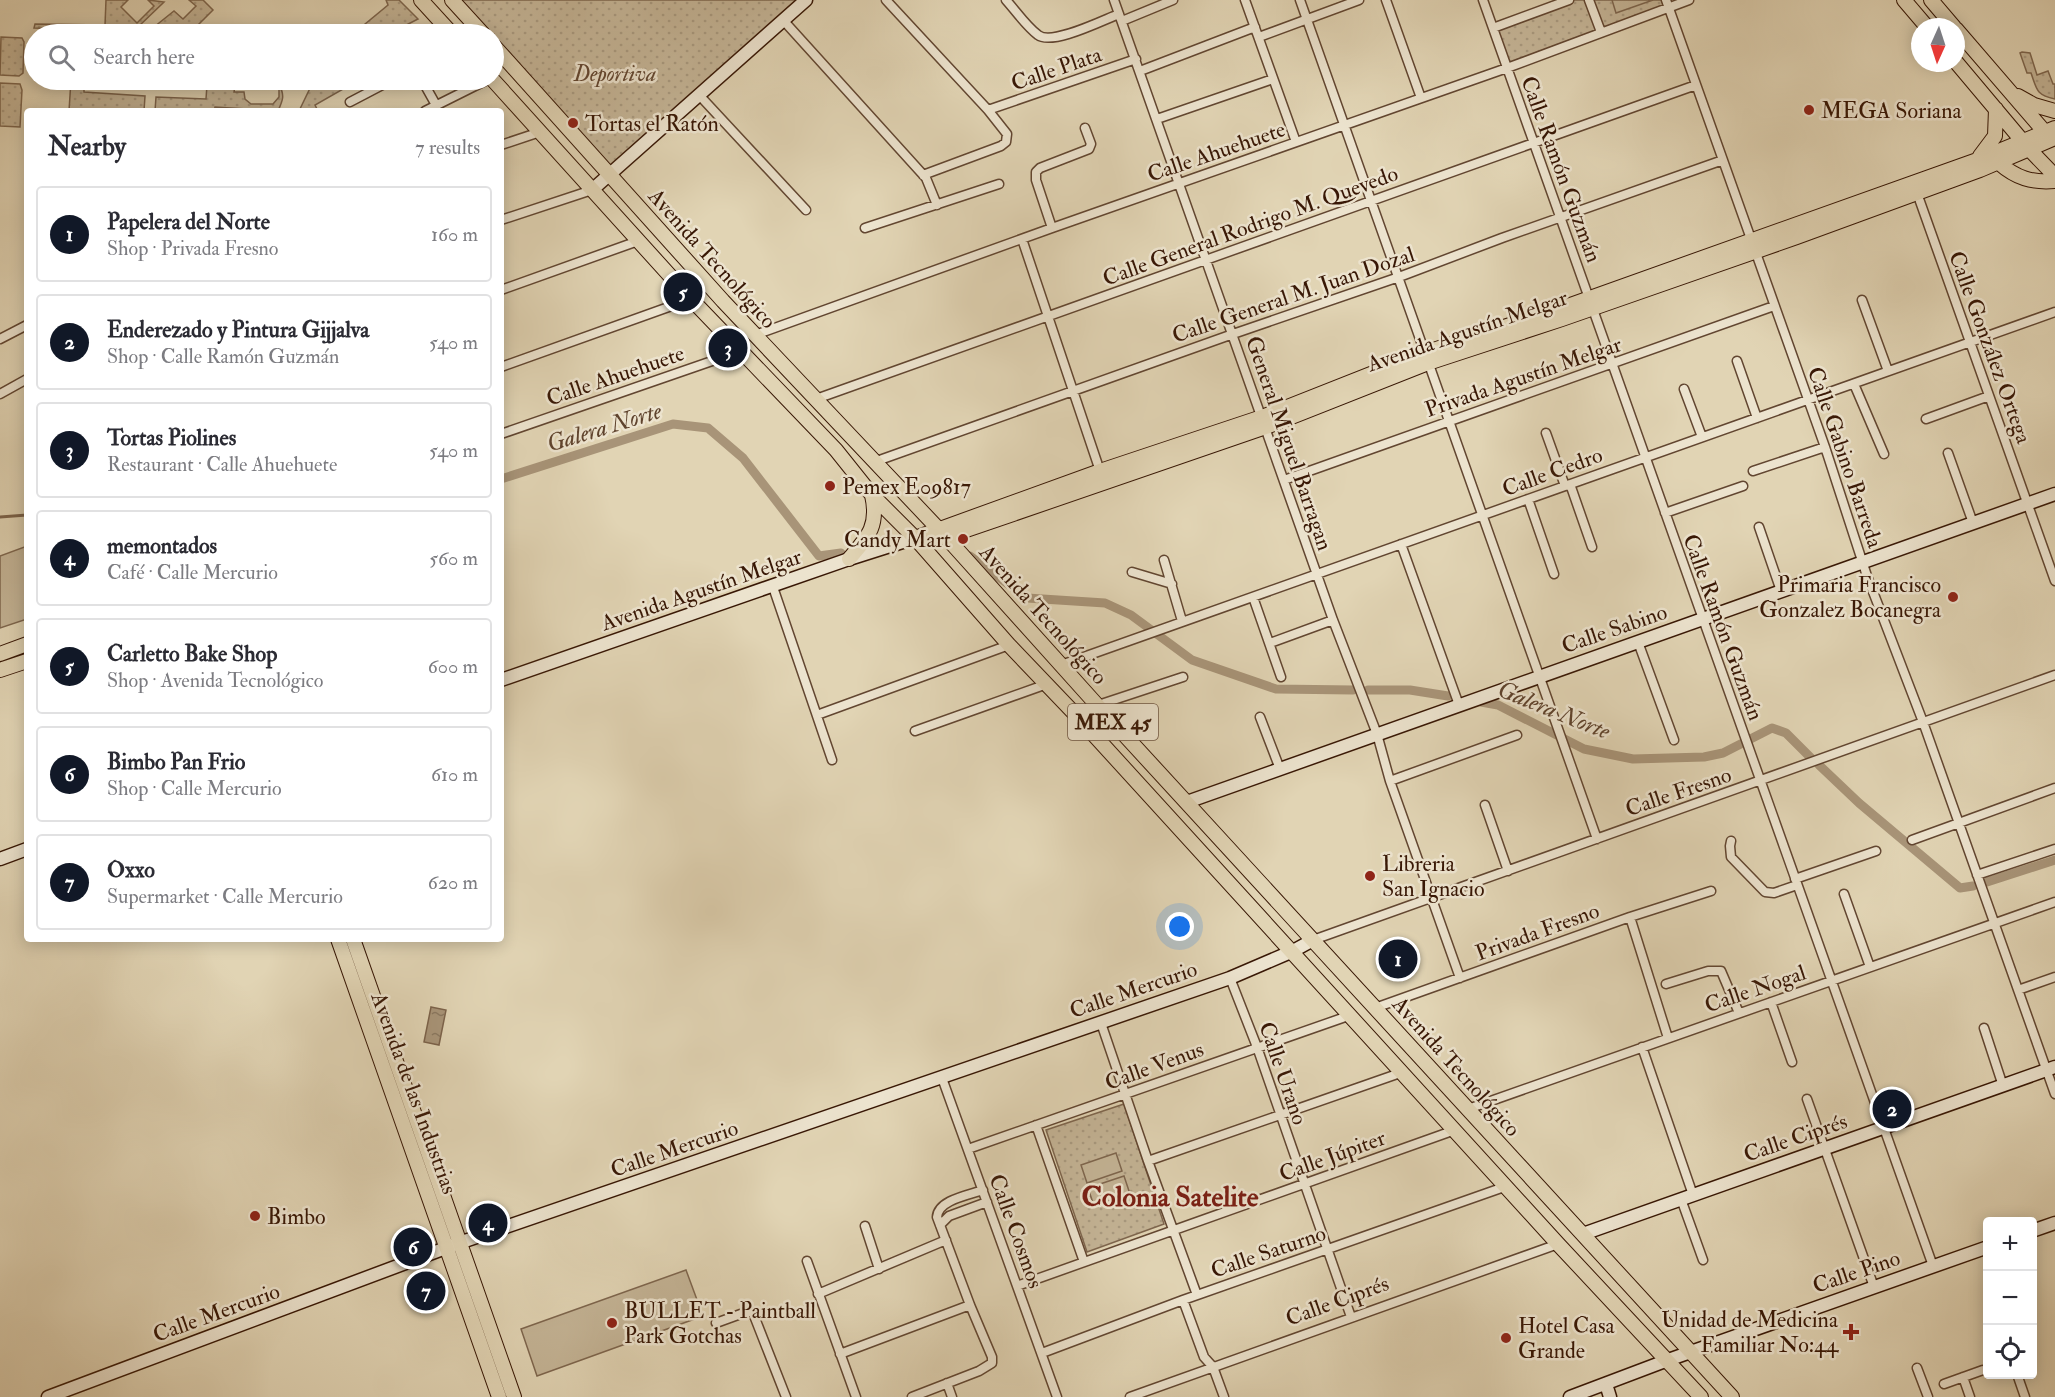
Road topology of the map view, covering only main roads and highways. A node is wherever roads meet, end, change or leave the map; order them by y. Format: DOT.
graph roads {
  1 [pos="421,0"];
  2 [pos="452,0"];
  3 [pos="806,0"];
  4 [pos="1904,0"];
  5 [pos="1931,0"];
  6 [pos="1919,18"];
  7 [pos="1946,18"];
  8 [pos="443,24"];
  9 [pos="474,24"];
  10 [pos="1965,40"];
  11 [pos="504,57"];
  12 [pos="1964,72"];
  13 [pos="502,90"];
  14 [pos="2008,90"];
  15 [pos="1996,110"];
  16 [pos="2055,111"];
  17 [pos="2052,136"];
  18 [pos="2026,146"];
  19 [pos="1977,160"];
  20 [pos="1999,162"];
  21 [pos="610,175"];
  22 [pos="2055,176"];
  23 [pos="2055,181"];
  24 [pos="592,190"];
  25 [pos="1754,245"];
  26 [pos="1264,422"];
  27 [pos="2055,494"];
  28 [pos="872,495"];
  29 [pos="967,530"];
  30 [pos="942,533"];
  31 [pos="915,538"];
  32 [pos="962,555"];
  33 [pos="849,559"];
  34 [pos="24,645"];
  35 [pos="0,654"];
  36 [pos="24,662"];
  37 [pos="0,670"];
  38 [pos="504,679"];
  39 [pos="1187,802"];
  40 [pos="24,850"];
  41 [pos="0,859"];
  42 [pos="1313,940"];
  43 [pos="340,942"];
  44 [pos="353,942"];
  45 [pos="1293,951"];
  46 [pos="359,977"];
  47 [pos="2051,1069"];
  48 [pos="2055,1223"];
  49 [pos="2037,1229"];
  50 [pos="1583,1234"];
  51 [pos="454,1246"];
  52 [pos="1983,1249"];
  53 [pos="1691,1352"];
  54 [pos="1668,1360"];
  55 [pos="1606,1384"];
  56 [pos="48,1397"];
  57 [pos="499,1397"];
  58 [pos="514,1397"];
  59 [pos="1570,1397"];
  60 [pos="1610,1397"];
  61 [pos="1701,1397"];
  62 [pos="1732,1397"];
  1 -- 8 [label="main road"];
  2 -- 9 [label="main road"];
  3 -- 21 [label="main road"];
  4 -- 6 [label="main road"];
  5 -- 7 [label="main road"];
  10 -- 14 [label="main road"];
  11 -- 21 [label="main road, Avenida Tecnológico / MEX 45"];
  12 -- 15 [label="main road"];
  13 -- 24 [label="main road, Avenida Tecnológico / MEX 45"];
  14 -- 16 [label="main road"];
  14 -- 17 [label="main road"];
  15 -- 18 [label="main road"];
  15 -- 19 [label="main road"];
  17 -- 18 [label="main road"];
  18 -- 19 [label="main road, Avenida Agustín Melgar"];
  18 -- 20 [label="main road, Avenida Agustín Melgar"];
  18 -- 22 [label="main road"];
  19 -- 25 [label="main road, Avenida Agustín Melgar"];
  20 -- 23 [label="main road"];
  20 -- 25 [label="main road, Avenida Agustín Melgar"];
  21 -- 24 [label="main road"];
  21 -- 30 [label="main road, Avenida Tecnológico / MEX 45"];
  24 -- 28 [label="main road, Avenida Tecnológico / MEX 45"];
  25 -- 26 [label="main road, Avenida Agustín Melgar"];
  26 -- 29 [label="main road, Avenida Agustín Melgar"];
  26 -- 30 [label="main road, Avenida Agustín Melgar"];
  27 -- 39 [label="main road, Calle Sabino"];
  28 -- 31 [label="main road, Avenida Tecnológico / MEX 45"];
  28 -- 33 [label="main road"];
  29 -- 30 [label="main road, Avenida Agustín Melgar"];
  29 -- 32 [label="main road"];
  30 -- 31 [label="main road, Avenida Agustín Melgar"];
  30 -- 32 [label="main road, Avenida Tecnológico / MEX 45"];
  31 -- 33 [label="main road, Avenida Agustín Melgar"];
  31 -- 45 [label="main road, Avenida Tecnológico / MEX 45"];
  32 -- 39 [label="main road, Avenida Tecnológico / MEX 45"];
  33 -- 38 [label="main road, Avenida Agustín Melgar"];
  34 -- 35 [label="main road"];
  36 -- 37 [label="main road"];
  39 -- 42 [label="main road, Avenida Tecnológico / MEX 45"];
  40 -- 41 [label="main road"];
  42 -- 45 [label="main road, Calle Mercurio"];
  42 -- 50 [label="main road, Avenida Tecnológico / MEX 45"];
  43 -- 46 [label="main road, Avenida de las Industrias"];
  44 -- 46 [label="main road, Avenida de las Industrias"];
  45 -- 51 [label="main road, Calle Mercurio"];
  45 -- 54 [label="main road, Avenida Tecnológico / MEX 45"];
  46 -- 51 [label="main road, Avenida de las Industrias"];
  47 -- 50 [label="main road, Calle Ciprés"];
  48 -- 49 [label="main road"];
  50 -- 53 [label="main road, Avenida Tecnológico / MEX 45"];
  51 -- 56 [label="main road, Calle Mercurio"];
  51 -- 57 [label="main road, Avenida de las Industrias"];
  51 -- 58 [label="main road, Avenida de las Industrias"];
  52 -- 53 [label="main road, Calle Pino"];
  53 -- 54 [label="main road, Calle Pino"];
  53 -- 62 [label="main road, Avenida Tecnológico / MEX 45"];
  54 -- 55 [label="main road, Calle Pino"];
  54 -- 61 [label="main road, Avenida Tecnológico / MEX 45"];
  55 -- 59 [label="main road, Calle Pino"];
  55 -- 60 [label="main road"];
}
